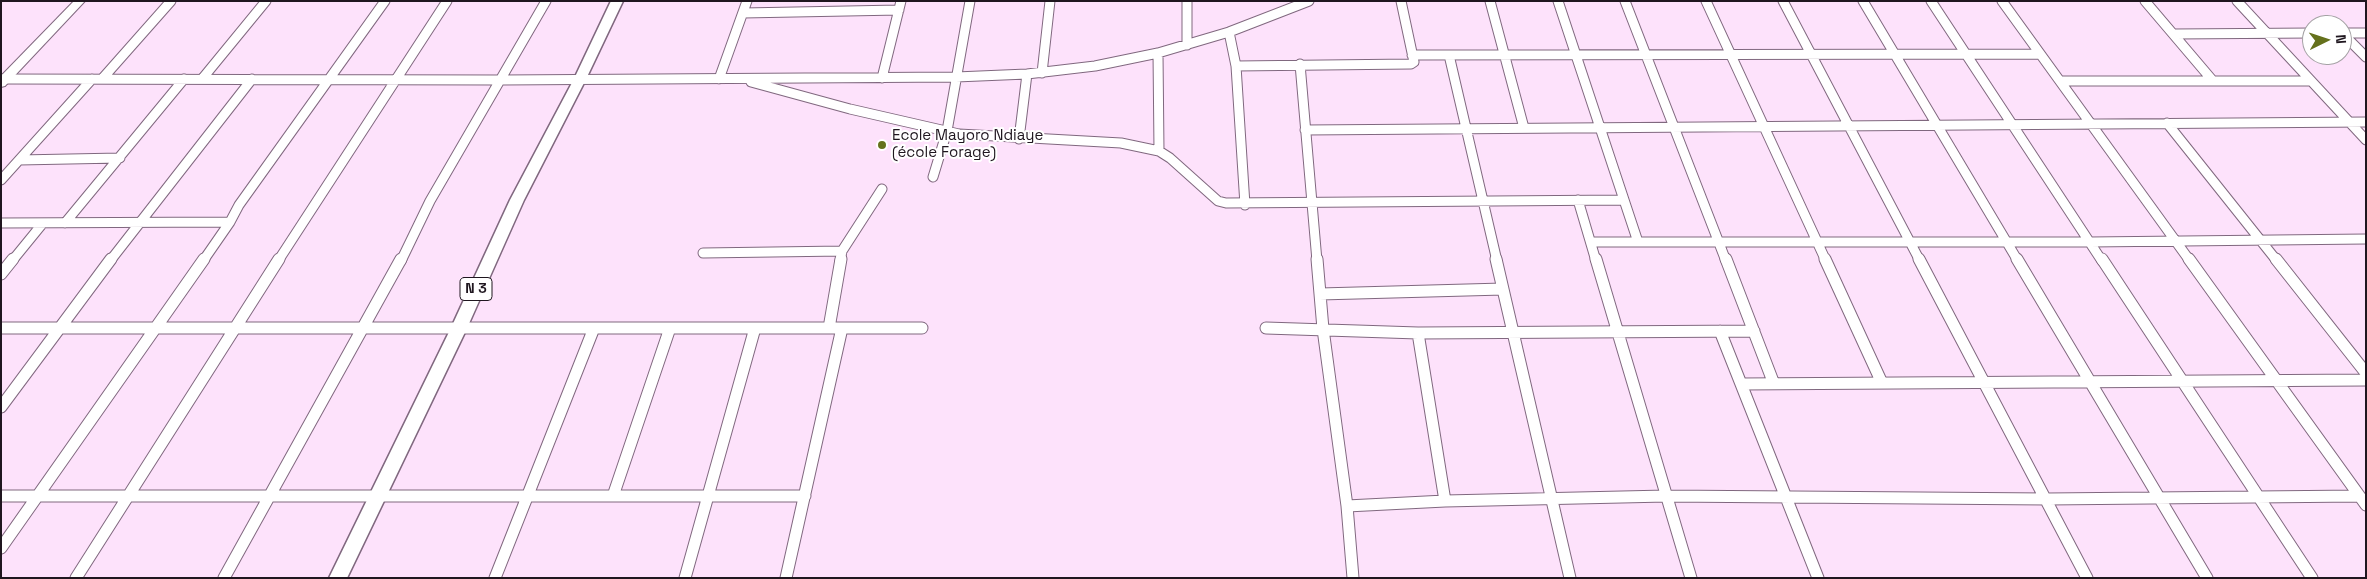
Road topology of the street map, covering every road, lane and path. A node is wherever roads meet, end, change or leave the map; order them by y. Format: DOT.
graph roads {
  1 [pos="80,1"];
  2 [pos="171,1"];
  3 [pos="266,1"];
  4 [pos="385,1"];
  5 [pos="447,1"];
  6 [pos="546,1"];
  7 [pos="617,1"];
  8 [pos="747,1"];
  9 [pos="842,1"];
  10 [pos="970,1"];
  11 [pos="1050,1"];
  12 [pos="1187,1"];
  13 [pos="1276,1"];
  14 [pos="1309,1"];
  15 [pos="1401,1"];
  16 [pos="1490,1"];
  17 [pos="1558,1"];
  18 [pos="1625,1"];
  19 [pos="1706,1"];
  20 [pos="1784,1"];
  21 [pos="1863,1"];
  22 [pos="1931,1"];
  23 [pos="2002,1"];
  24 [pos="2146,1"];
  25 [pos="2237,1"];
  26 [pos="900,6"];
  27 [pos="839,11"];
  28 [pos="743,13"];
  29 [pos="1277,13"];
  30 [pos="1229,32"];
  31 [pos="2366,32"];
  32 [pos="2302,33"];
  33 [pos="2352,33"];
  34 [pos="2174,34"];
  35 [pos="2268,34"];
  36 [pos="2352,43"];
  37 [pos="1187,45"];
  38 [pos="1158,53"];
  39 [pos="1730,54"];
  40 [pos="1812,54"];
  41 [pos="1895,54"];
  42 [pos="1965,54"];
  43 [pos="2040,54"];
  44 [pos="1412,55"];
  45 [pos="1449,55"];
  46 [pos="1504,55"];
  47 [pos="1576,55"];
  48 [pos="1646,55"];
  49 [pos="2366,57"];
  50 [pos="1300,64"];
  51 [pos="1236,66"];
  52 [pos="1042,72"];
  53 [pos="1027,74"];
  54 [pos="956,77"];
  55 [pos="331,78"];
  56 [pos="882,78"];
  57 [pos="92,79"];
  58 [pos="102,79"];
  59 [pos="184,79"];
  60 [pos="202,79"];
  61 [pos="252,79"];
  62 [pos="580,79"];
  63 [pos="719,79"];
  64 [pos="739,79"];
  65 [pos="3,80"];
  66 [pos="397,80"];
  67 [pos="502,80"];
  68 [pos="2060,81"];
  69 [pos="2213,81"];
  70 [pos="2311,81"];
  71 [pos="2349,122"];
  72 [pos="2366,122"];
  73 [pos="2167,123"];
  74 [pos="2012,124"];
  75 [pos="2090,124"];
  76 [pos="1937,125"];
  77 [pos="1763,126"];
  78 [pos="1849,126"];
  79 [pos="1600,127"];
  80 [pos="1674,127"];
  81 [pos="1466,128"];
  82 [pos="1524,128"];
  83 [pos="1305,130"];
  84 [pos="947,131"];
  85 [pos="1019,139"];
  86 [pos="2366,140"];
  87 [pos="1159,151"];
  88 [pos="120,158"];
  89 [pos="20,160"];
  90 [pos="933,177"];
  91 [pos="1,180"];
  92 [pos="882,188"];
  93 [pos="1578,200"];
  94 [pos="1624,200"];
  95 [pos="1482,202"];
  96 [pos="1245,204"];
  97 [pos="1312,204"];
  98 [pos="139,222"];
  99 [pos="230,222"];
  100 [pos="1,223"];
  101 [pos="43,223"];
  102 [pos="64,223"];
  103 [pos="2259,239"];
  104 [pos="2174,240"];
  105 [pos="2365,240"];
  106 [pos="1816,241"];
  107 [pos="1590,242"];
  108 [pos="1638,242"];
  109 [pos="1718,242"];
  110 [pos="1911,242"];
  111 [pos="2007,242"];
  112 [pos="2090,242"];
  113 [pos="842,251"];
  114 [pos="703,253"];
  115 [pos="1,274"];
  116 [pos="1503,290"];
  117 [pos="1320,294"];
  118 [pos="1,328"];
  119 [pos="60,328"];
  120 [pos="156,328"];
  121 [pos="236,328"];
  122 [pos="364,328"];
  123 [pos="458,328"];
  124 [pos="594,328"];
  125 [pos="670,328"];
  126 [pos="755,328"];
  127 [pos="829,328"];
  128 [pos="842,328"];
  129 [pos="922,328"];
  130 [pos="1266,328"];
  131 [pos="1323,329"];
  132 [pos="1720,331"];
  133 [pos="1754,331"];
  134 [pos="1418,332"];
  135 [pos="1513,332"];
  136 [pos="1618,332"];
  137 [pos="2366,373"];
  138 [pos="2366,380"];
  139 [pos="2182,381"];
  140 [pos="2276,381"];
  141 [pos="2090,382"];
  142 [pos="1985,383"];
  143 [pos="1741,384"];
  144 [pos="1774,384"];
  145 [pos="1882,384"];
  146 [pos="1,406"];
  147 [pos="1,496"];
  148 [pos="38,496"];
  149 [pos="129,496"];
  150 [pos="270,496"];
  151 [pos="378,496"];
  152 [pos="528,496"];
  153 [pos="613,496"];
  154 [pos="708,496"];
  155 [pos="805,496"];
  156 [pos="1666,496"];
  157 [pos="2258,496"];
  158 [pos="1551,498"];
  159 [pos="1787,498"];
  160 [pos="2160,498"];
  161 [pos="2047,499"];
  162 [pos="2363,500"];
  163 [pos="1445,501"];
  164 [pos="1347,506"];
  165 [pos="1,548"];
  166 [pos="76,578"];
  167 [pos="224,578"];
  168 [pos="338,578"];
  169 [pos="496,578"];
  170 [pos="685,578"];
  171 [pos="786,578"];
  172 [pos="1353,578"];
  173 [pos="1570,578"];
  174 [pos="1691,578"];
  175 [pos="1818,578"];
  176 [pos="2087,578"];
  177 [pos="2207,578"];
  178 [pos="2312,578"];
  1 -- 65 [label="street"];
  2 -- 58 [label="street"];
  3 -- 60 [label="street"];
  4 -- 55 [label="street"];
  5 -- 66 [label="street"];
  6 -- 67 [label="street"];
  7 -- 62 [label="main road, N 3"];
  8 -- 28 [label="street"];
  9 -- 27 [label="street"];
  10 -- 54 [label="street"];
  11 -- 52 [label="street"];
  12 -- 37 [label="street"];
  13 -- 29 [label="street"];
  14 -- 29 [label="street"];
  15 -- 44 [label="street"];
  16 -- 46 [label="street"];
  17 -- 47 [label="street"];
  18 -- 48 [label="street"];
  19 -- 39 [label="street"];
  20 -- 40 [label="street"];
  21 -- 41 [label="street"];
  22 -- 42 [label="street"];
  23 -- 43 [label="street"];
  24 -- 34 [label="street"];
  25 -- 35 [label="street"];
  26 -- 27 [label="street"];
  26 -- 56 [label="street"];
  27 -- 28 [label="street"];
  28 -- 63 [label="street"];
  29 -- 30 [label="street"];
  30 -- 37 [label="street"];
  30 -- 51 [label="street"];
  31 -- 33 [label="street"];
  32 -- 35 [label="street"];
  34 -- 35 [label="street"];
  34 -- 69 [label="street"];
  35 -- 70 [label="street"];
  36 -- 49 [label="street"];
  37 -- 38 [label="street"];
  38 -- 52 [label="street"];
  38 -- 87 [label="street"];
  39 -- 40 [label="street"];
  39 -- 48 [label="street"];
  39 -- 77 [label="street"];
  40 -- 41 [label="street"];
  40 -- 78 [label="street"];
  41 -- 42 [label="street"];
  41 -- 76 [label="street"];
  42 -- 43 [label="street"];
  42 -- 74 [label="street"];
  43 -- 68 [label="street"];
  44 -- 45 [label="street"];
  44 -- 50 [label="street"];
  45 -- 46 [label="street"];
  45 -- 81 [label="street"];
  46 -- 47 [label="street"];
  46 -- 82 [label="street"];
  47 -- 48 [label="street"];
  47 -- 79 [label="street"];
  48 -- 80 [label="street"];
  50 -- 51 [label="street"];
  50 -- 83 [label="street"];
  51 -- 96 [label="street"];
  52 -- 53 [label="street"];
  53 -- 54 [label="street"];
  53 -- 85 [label="street"];
  54 -- 56 [label="street"];
  54 -- 84 [label="street"];
  55 -- 61 [label="street"];
  55 -- 66 [label="street"];
  55 -- 99 [label="street"];
  56 -- 64 [label="street"];
  57 -- 58 [label="street"];
  57 -- 65 [label="street"];
  57 -- 89 [label="street"];
  58 -- 59 [label="street"];
  59 -- 60 [label="street"];
  59 -- 88 [label="street"];
  60 -- 61 [label="street"];
  61 -- 98 [label="street"];
  62 -- 63 [label="street"];
  62 -- 67 [label="street"];
  62 -- 123 [label="main road, N 3"];
  63 -- 64 [label="street"];
  64 -- 84 [label="street"];
  66 -- 67 [label="street"];
  66 -- 121 [label="street"];
  67 -- 122 [label="street"];
  68 -- 69 [label="street"];
  68 -- 75 [label="street"];
  69 -- 70 [label="street"];
  70 -- 71 [label="street"];
  71 -- 72 [label="street"];
  71 -- 73 [label="street"];
  71 -- 86 [label="street"];
  73 -- 75 [label="street"];
  73 -- 103 [label="street"];
  74 -- 75 [label="street"];
  74 -- 76 [label="street"];
  74 -- 112 [label="street"];
  75 -- 104 [label="street"];
  76 -- 78 [label="street"];
  76 -- 111 [label="street"];
  77 -- 78 [label="street"];
  77 -- 80 [label="street"];
  77 -- 106 [label="street"];
  78 -- 110 [label="street"];
  79 -- 80 [label="street"];
  79 -- 82 [label="street"];
  79 -- 94 [label="street"];
  80 -- 109 [label="street"];
  81 -- 82 [label="street"];
  81 -- 83 [label="street"];
  81 -- 95 [label="street"];
  83 -- 97 [label="street"];
  84 -- 85 [label="street"];
  84 -- 90 [label="street"];
  85 -- 87 [label="street"];
  87 -- 96 [label="street"];
  88 -- 89 [label="street"];
  88 -- 102 [label="street"];
  89 -- 91 [label="street"];
  92 -- 113 [label="street"];
  93 -- 94 [label="street"];
  93 -- 95 [label="street"];
  93 -- 107 [label="street"];
  94 -- 108 [label="street"];
  95 -- 97 [label="street"];
  95 -- 116 [label="street"];
  96 -- 97 [label="street"];
  97 -- 117 [label="street"];
  98 -- 99 [label="street"];
  98 -- 102 [label="street"];
  98 -- 119 [label="street"];
  99 -- 120 [label="street"];
  100 -- 101 [label="street"];
  101 -- 102 [label="street"];
  101 -- 115 [label="street"];
  103 -- 104 [label="street"];
  103 -- 105 [label="street"];
  103 -- 137 [label="street"];
  104 -- 112 [label="street"];
  104 -- 140 [label="street"];
  106 -- 109 [label="street"];
  106 -- 110 [label="street"];
  106 -- 145 [label="street"];
  107 -- 108 [label="street"];
  107 -- 136 [label="street"];
  108 -- 109 [label="street"];
  109 -- 133 [label="street"];
  110 -- 111 [label="street"];
  110 -- 142 [label="street"];
  111 -- 112 [label="street"];
  111 -- 141 [label="street"];
  112 -- 139 [label="street"];
  113 -- 114 [label="street"];
  113 -- 127 [label="street"];
  116 -- 117 [label="street"];
  116 -- 135 [label="street"];
  117 -- 131 [label="street"];
  118 -- 119 [label="street"];
  119 -- 120 [label="street"];
  119 -- 146 [label="street"];
  120 -- 121 [label="street"];
  120 -- 148 [label="street"];
  121 -- 122 [label="street"];
  121 -- 149 [label="street"];
  122 -- 123 [label="street"];
  122 -- 150 [label="street"];
  123 -- 124 [label="street"];
  123 -- 151 [label="main road, N 3"];
  124 -- 125 [label="street"];
  124 -- 152 [label="street"];
  125 -- 126 [label="street"];
  125 -- 153 [label="street"];
  126 -- 127 [label="street"];
  126 -- 154 [label="street"];
  127 -- 128 [label="street"];
  128 -- 129 [label="street"];
  128 -- 155 [label="street"];
  130 -- 131 [label="street"];
  131 -- 134 [label="street"];
  131 -- 164 [label="street"];
  132 -- 133 [label="street"];
  132 -- 136 [label="street"];
  132 -- 143 [label="street"];
  133 -- 144 [label="street"];
  134 -- 135 [label="street"];
  134 -- 163 [label="street"];
  135 -- 136 [label="street"];
  135 -- 158 [label="street"];
  136 -- 156 [label="street"];
  138 -- 140 [label="street"];
  139 -- 140 [label="street"];
  139 -- 141 [label="street"];
  139 -- 157 [label="street"];
  140 -- 162 [label="street"];
  141 -- 142 [label="street"];
  141 -- 160 [label="street"];
  142 -- 145 [label="street"];
  142 -- 161 [label="street"];
  143 -- 144 [label="street"];
  143 -- 159 [label="street"];
  144 -- 145 [label="street"];
  147 -- 148 [label="street"];
  148 -- 149 [label="street"];
  148 -- 165 [label="street"];
  149 -- 150 [label="street"];
  149 -- 166 [label="street"];
  150 -- 151 [label="street"];
  150 -- 167 [label="street"];
  151 -- 152 [label="street"];
  151 -- 168 [label="main road, N 3"];
  152 -- 153 [label="street"];
  152 -- 169 [label="street"];
  153 -- 154 [label="street"];
  154 -- 155 [label="street"];
  154 -- 170 [label="street"];
  155 -- 171 [label="street"];
  156 -- 158 [label="street"];
  156 -- 159 [label="street"];
  156 -- 174 [label="street"];
  157 -- 160 [label="street"];
  157 -- 162 [label="street"];
  157 -- 178 [label="street"];
  158 -- 163 [label="street"];
  158 -- 173 [label="street"];
  159 -- 161 [label="street"];
  159 -- 175 [label="street"];
  160 -- 161 [label="street"];
  160 -- 177 [label="street"];
  161 -- 176 [label="street"];
  163 -- 164 [label="street"];
  164 -- 172 [label="street"];
}
